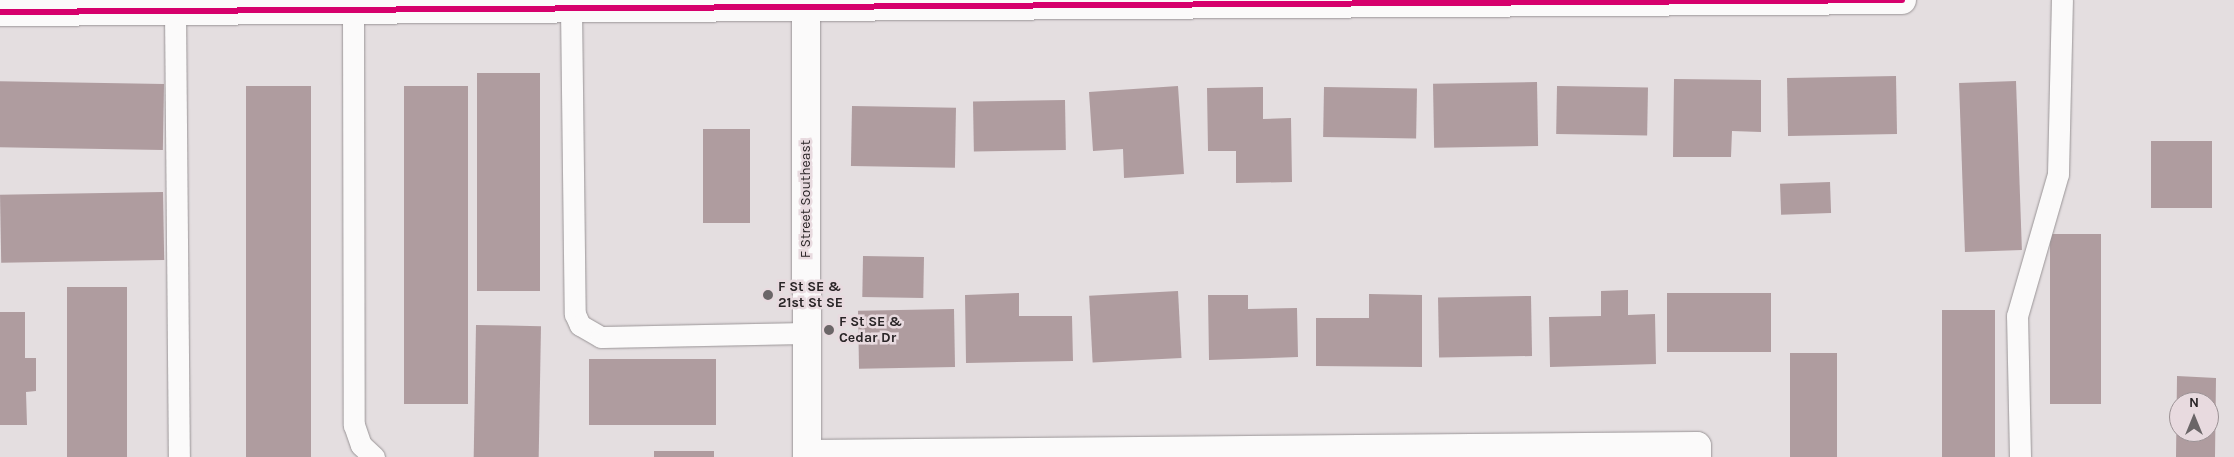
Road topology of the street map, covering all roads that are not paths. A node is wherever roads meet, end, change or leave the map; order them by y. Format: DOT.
graph roads {
  1 [pos="1902,0"];
  2 [pos="2062,0"];
  3 [pos="806,4"];
  4 [pos="365,6"];
  5 [pos="571,8"];
  6 [pos="175,11"];
  7 [pos="0,12"];
  8 [pos="807,333"];
  9 [pos="1697,452"];
  10 [pos="807,455"];
  11 [pos="179,457"];
  12 [pos="374,457"];
  13 [pos="2020,457"];
  1 -- 3 [label="street"];
  2 -- 13 [label="lane"];
  3 -- 5 [label="street"];
  3 -- 8 [label="street, F Street Southeast"];
  4 -- 5 [label="street"];
  4 -- 6 [label="street"];
  4 -- 12 [label="lane"];
  5 -- 8 [label="lane"];
  6 -- 7 [label="street"];
  6 -- 11 [label="lane"];
  8 -- 10 [label="street, F Street Southeast"];
  9 -- 10 [label="street"];
}
